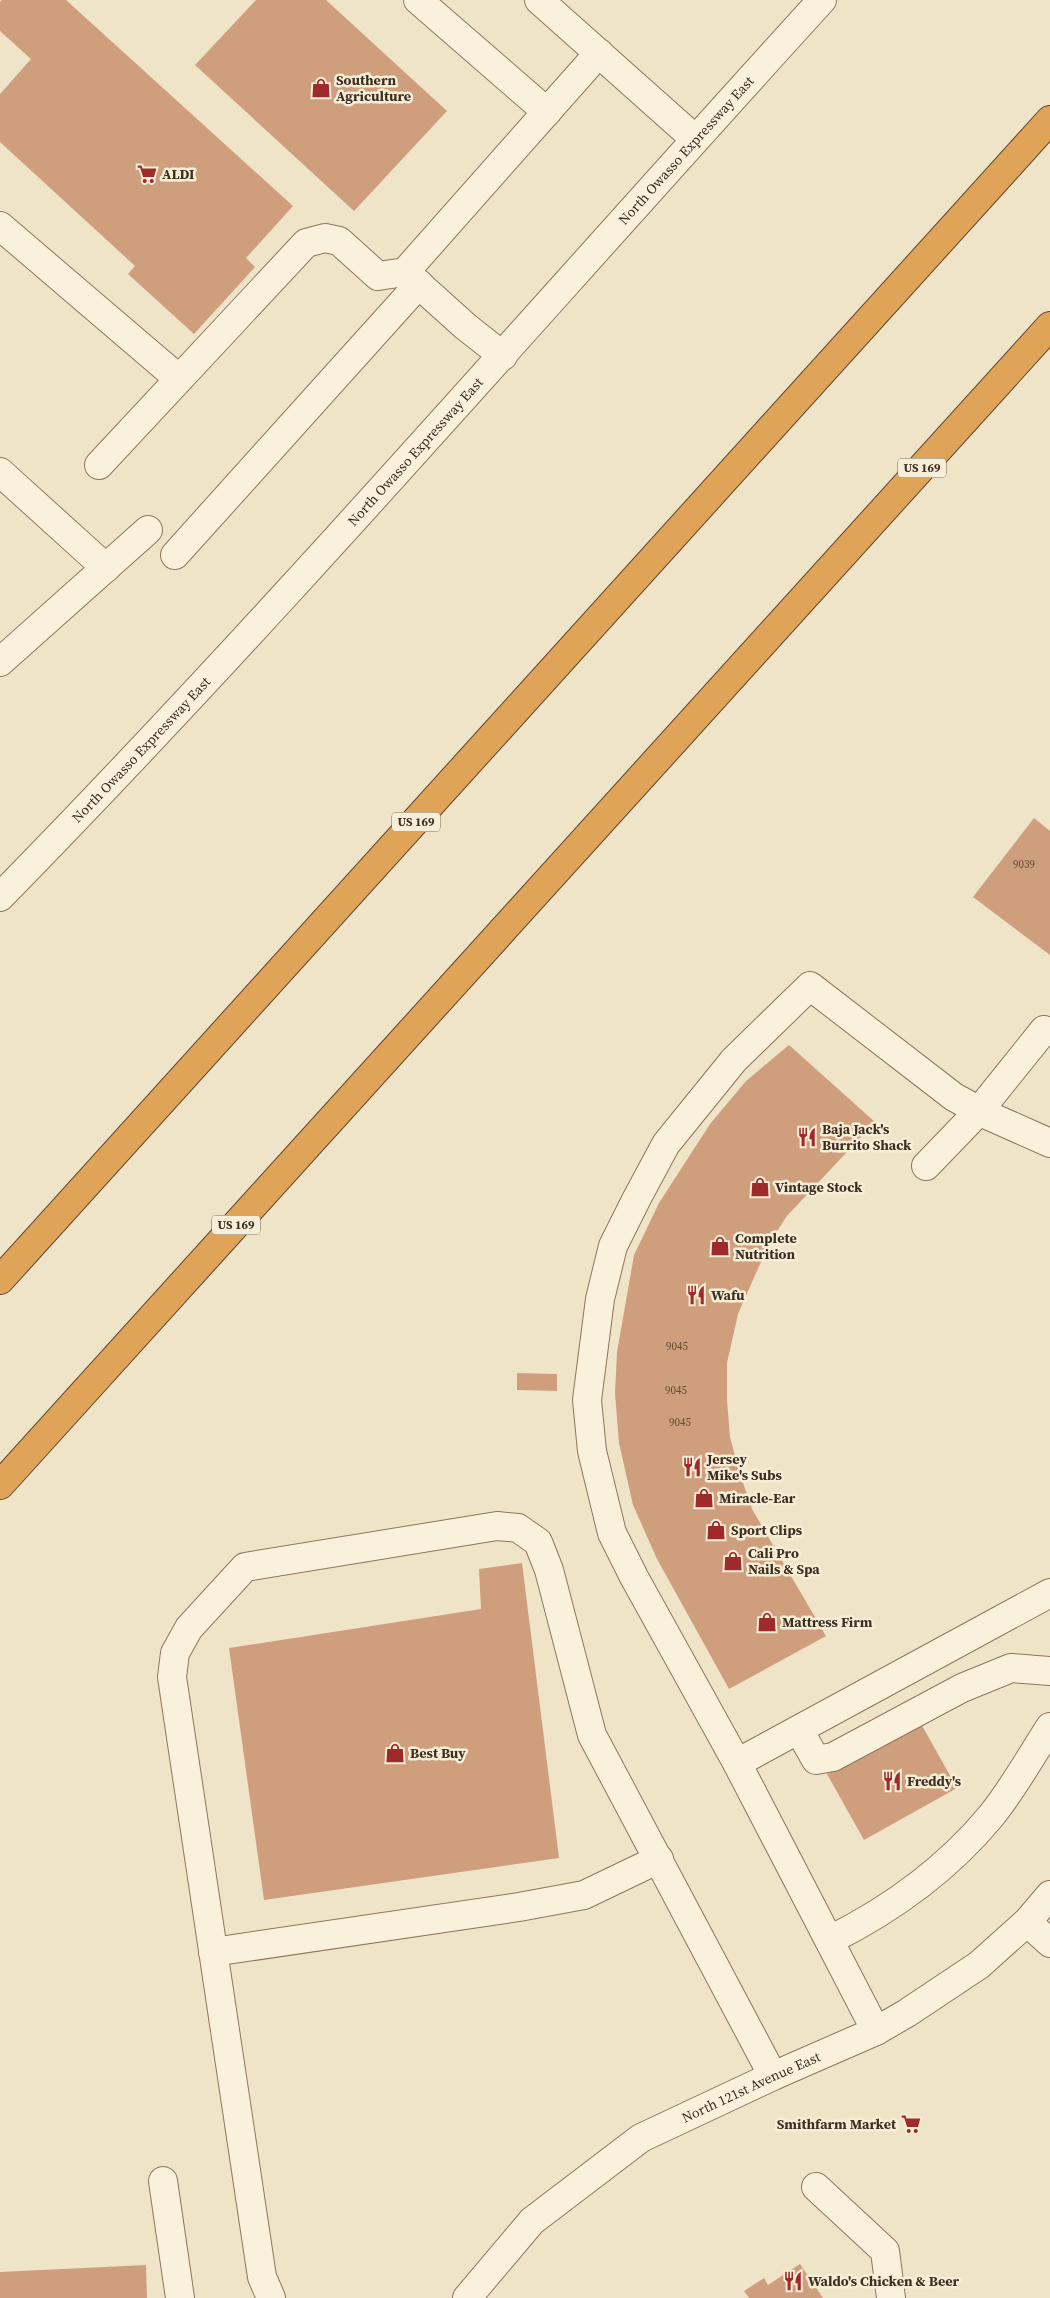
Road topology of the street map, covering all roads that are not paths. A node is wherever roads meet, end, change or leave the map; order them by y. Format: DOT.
graph roads {
  1 [pos="418,0"];
  2 [pos="540,0"];
  3 [pos="822,0"];
  4 [pos="599,53"];
  5 [pos="547,112"];
  6 [pos="1050,120"];
  7 [pos="695,139"];
  8 [pos="0,226"];
  9 [pos="412,278"];
  10 [pos="1050,326"];
  11 [pos="503,356"];
  12 [pos="179,379"];
  13 [pos="99,465"];
  14 [pos="0,472"];
  15 [pos="148,530"];
  16 [pos="175,555"];
  17 [pos="106,568"];
  18 [pos="0,662"];
  19 [pos="0,897"];
  20 [pos="1044,1030"];
  21 [pos="979,1111"];
  22 [pos="1050,1144"];
  23 [pos="926,1166"];
  24 [pos="0,1280"];
  25 [pos="0,1485"];
  26 [pos="1050,1593"];
  27 [pos="1050,1671"];
  28 [pos="1050,1727"];
  29 [pos="799,1730"];
  30 [pos="737,1763"];
  31 [pos="659,1859"];
  32 [pos="1050,1895"];
  33 [pos="1027,1922"];
  34 [pos="830,1940"];
  35 [pos="1050,1943"];
  36 [pos="213,1952"];
  37 [pos="876,2031"];
  38 [pos="773,2076"];
  39 [pos="163,2181"];
  40 [pos="816,2187"];
  41 [pos="180,2298"];
  42 [pos="271,2298"];
  43 [pos="467,2298"];
  44 [pos="891,2298"];
  1 -- 5 [label="street"];
  2 -- 4 [label="street"];
  3 -- 7 [label="street, North Owasso Expressway East"];
  4 -- 5 [label="street"];
  4 -- 7 [label="street"];
  5 -- 9 [label="street"];
  6 -- 24 [label="highway, US 169"];
  7 -- 11 [label="street, North Owasso Expressway East"];
  8 -- 12 [label="street"];
  9 -- 11 [label="street"];
  9 -- 12 [label="street"];
  9 -- 16 [label="street"];
  10 -- 25 [label="highway, US 169"];
  11 -- 19 [label="street, North Owasso Expressway East"];
  12 -- 13 [label="street"];
  14 -- 17 [label="street"];
  15 -- 17 [label="street"];
  17 -- 18 [label="street"];
  20 -- 21 [label="street"];
  21 -- 22 [label="street"];
  21 -- 23 [label="street"];
  21 -- 30 [label="street"];
  26 -- 29 [label="street"];
  27 -- 29 [label="street"];
  28 -- 34 [label="street"];
  29 -- 30 [label="street"];
  30 -- 34 [label="street"];
  31 -- 36 [label="street"];
  31 -- 36 [label="street"];
  31 -- 38 [label="street"];
  32 -- 33 [label="street, North 121st Avenue East"];
  33 -- 35 [label="street"];
  33 -- 37 [label="street, North 121st Avenue East"];
  34 -- 37 [label="street"];
  36 -- 42 [label="street"];
  37 -- 38 [label="street, North 121st Avenue East"];
  38 -- 43 [label="street, North 121st Avenue East"];
  39 -- 41 [label="street"];
  40 -- 44 [label="street"];
}
